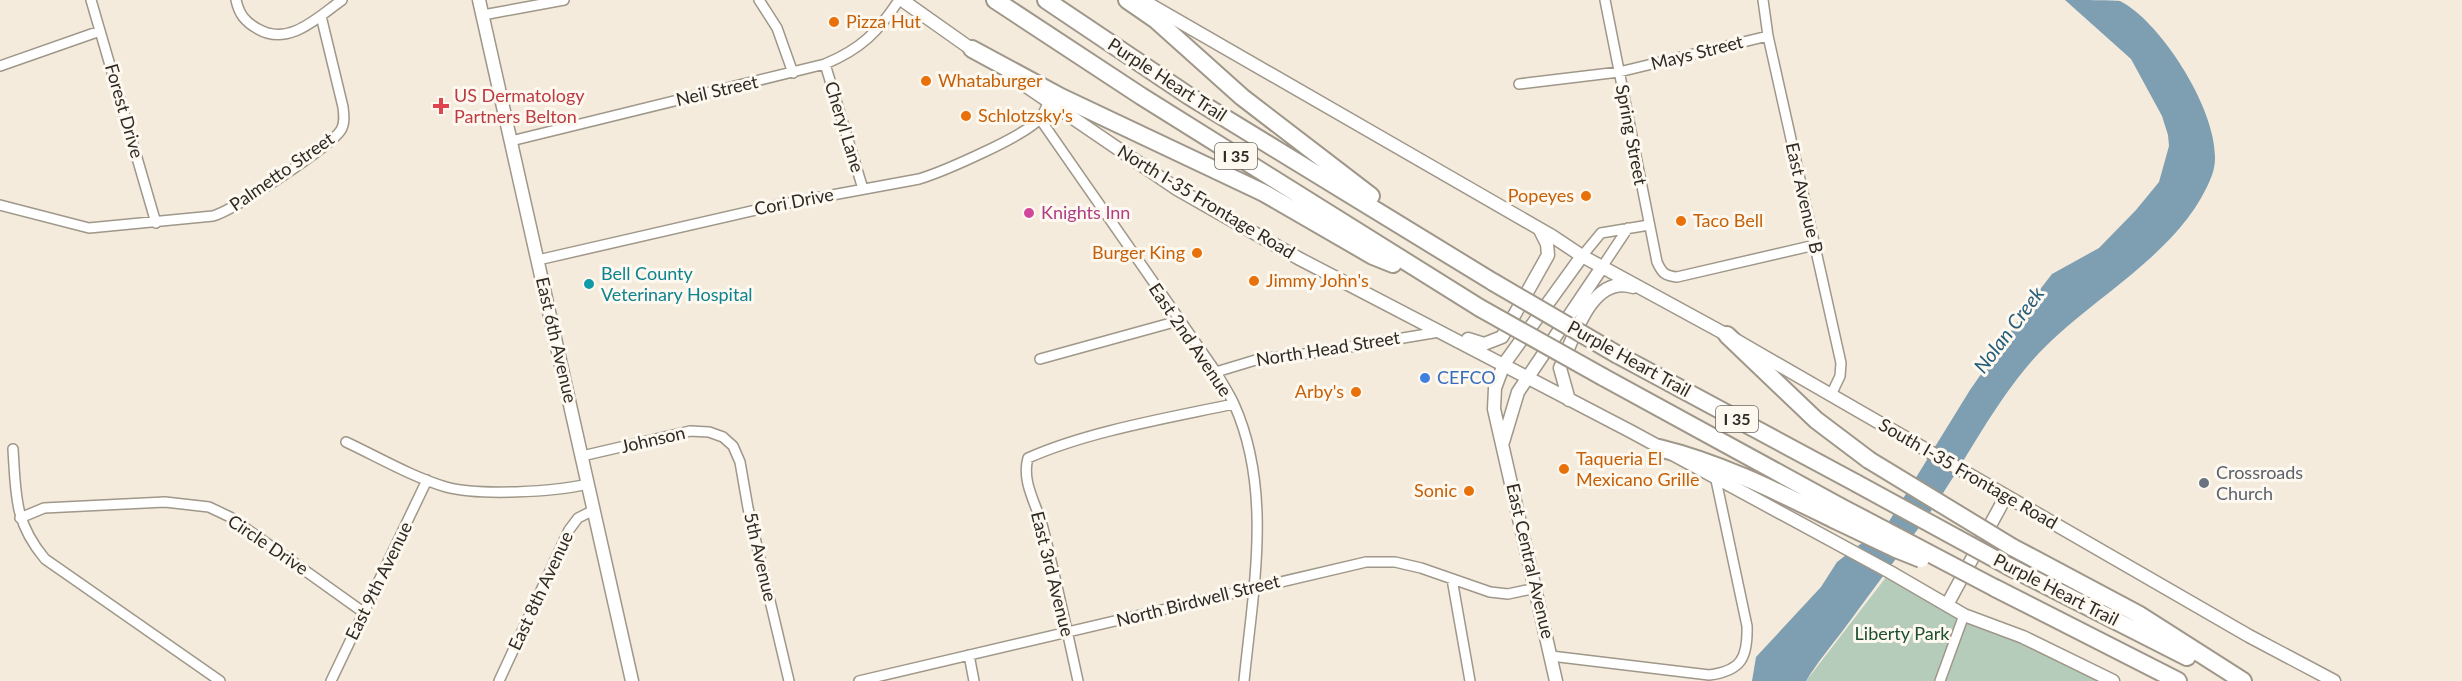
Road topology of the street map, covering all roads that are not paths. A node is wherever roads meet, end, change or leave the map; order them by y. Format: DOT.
graph roads {
  1 [pos="91,0"];
  2 [pos="236,0"];
  3 [pos="342,0"];
  4 [pos="479,0"];
  5 [pos="564,0"];
  6 [pos="759,0"];
  7 [pos="901,0"];
  8 [pos="995,0"];
  9 [pos="1046,0"];
  10 [pos="1127,0"];
  11 [pos="1142,0"];
  12 [pos="1605,0"];
  13 [pos="1763,0"];
  14 [pos="321,15"];
  15 [pos="483,15"];
  16 [pos="100,30"];
  17 [pos="1767,36"];
  18 [pos="972,49"];
  19 [pos="825,64"];
  20 [pos="0,66"];
  21 [pos="1619,72"];
  22 [pos="793,73"];
  23 [pos="1519,84"];
  24 [pos="1049,101"];
  25 [pos="1040,119"];
  26 [pos="511,141"];
  27 [pos="863,189"];
  28 [pos="0,205"];
  29 [pos="156,223"];
  30 [pos="1649,225"];
  31 [pos="1628,228"];
  32 [pos="1539,229"];
  33 [pos="1815,245"];
  34 [pos="1443,251"];
  35 [pos="1582,256"];
  36 [pos="538,260"];
  37 [pos="1602,267"];
  38 [pos="1441,285"];
  39 [pos="1662,299"];
  40 [pos="1178,321"];
  41 [pos="1441,331"];
  42 [pos="1727,335"];
  43 [pos="1040,359"];
  44 [pos="1504,364"];
  45 [pos="1216,372"];
  46 [pos="1527,376"];
  47 [pos="1831,395"];
  48 [pos="1569,400"];
  49 [pos="1233,404"];
  50 [pos="723,437"];
  51 [pos="346,442"];
  52 [pos="1503,442"];
  53 [pos="1659,448"];
  54 [pos="13,449"];
  55 [pos="582,456"];
  56 [pos="427,480"];
  57 [pos="1716,480"];
  58 [pos="588,484"];
  59 [pos="2006,496"];
  60 [pos="594,510"];
  61 [pos="1837,513"];
  62 [pos="20,518"];
  63 [pos="1452,579"];
  64 [pos="1254,588"];
  65 [pos="1536,588"];
  66 [pos="1947,605"];
  67 [pos="363,612"];
  68 [pos="1964,615"];
  69 [pos="1067,633"];
  70 [pos="969,656"];
  71 [pos="1551,656"];
  72 [pos="219,681"];
  73 [pos="331,681"];
  74 [pos="499,681"];
  75 [pos="632,681"];
  76 [pos="789,681"];
  77 [pos="859,681"];
  78 [pos="974,681"];
  79 [pos="1078,681"];
  80 [pos="1244,681"];
  81 [pos="1470,681"];
  82 [pos="1556,681"];
  83 [pos="1941,681"];
  84 [pos="2113,681"];
  85 [pos="2178,681"];
  86 [pos="2233,681"];
  87 [pos="2243,681"];
  88 [pos="2334,681"];
  1 -- 16 [label="street, Forest Drive"];
  2 -- 14 [label="street"];
  3 -- 14 [label="street"];
  4 -- 15 [label="main road, East 6th Avenue"];
  5 -- 15 [label="street"];
  6 -- 22 [label="street"];
  7 -- 18 [label="main road, North I-35 Frontage Road"];
  7 -- 19 [label="street, Neil Street"];
  8 -- 38 [label="highway, Purple Heart Trail / I 35"];
  9 -- 34 [label="highway, Purple Heart Trail / I 35"];
  10 -- 34 [label="highway"];
  11 -- 32 [label="main road"];
  12 -- 21 [label="street, Spring Street"];
  13 -- 17 [label="street, East Avenue B"];
  14 -- 29 [label="street, Palmetto Street"];
  15 -- 26 [label="main road, East 6th Avenue"];
  16 -- 20 [label="street"];
  16 -- 29 [label="street, Forest Drive"];
  17 -- 21 [label="street, Mays Street"];
  17 -- 33 [label="street, East Avenue B"];
  18 -- 24 [label="main road, North I-35 Frontage Road"];
  18 -- 38 [label="highway"];
  19 -- 22 [label="street, Neil Street"];
  19 -- 27 [label="street, Cheryl Lane"];
  21 -- 23 [label="street, Mays Street"];
  21 -- 30 [label="street, Spring Street"];
  22 -- 26 [label="street, Neil Street"];
  24 -- 25 [label="street"];
  24 -- 41 [label="main road, North I-35 Frontage Road"];
  25 -- 27 [label="street, Cori Drive"];
  25 -- 40 [label="street, East 2nd Avenue"];
  26 -- 36 [label="main road, East 6th Avenue"];
  27 -- 36 [label="street, Cori Drive"];
  28 -- 29 [label="street, Palmetto Street"];
  30 -- 31 [label="street, East Central Avenue"];
  30 -- 33 [label="street, Spring Street"];
  31 -- 35 [label="street, East Central Avenue"];
  31 -- 37 [label="street, East Central Avenue"];
  32 -- 35 [label="main road"];
  32 -- 41 [label="main road"];
  33 -- 47 [label="street, East Avenue B"];
  34 -- 86 [label="highway, Purple Heart Trail / I 35, bridge"];
  35 -- 37 [label="main road"];
  35 -- 44 [label="main road, East Central Avenue"];
  36 -- 55 [label="main road, East 6th Avenue"];
  37 -- 39 [label="main road, South I-35 Frontage Road"];
  37 -- 46 [label="main road, East Central Avenue"];
  38 -- 61 [label="highway, Purple Heart Trail / I 35, bridge"];
  39 -- 42 [label="main road, South I-35 Frontage Road"];
  39 -- 48 [label="main road"];
  40 -- 43 [label="street"];
  40 -- 45 [label="street, East 2nd Avenue"];
  41 -- 44 [label="main road, North I-35 Frontage Road"];
  41 -- 45 [label="street, North Head Street"];
  42 -- 47 [label="main road, South I-35 Frontage Road"];
  42 -- 87 [label="highway, bridge"];
  44 -- 46 [label="main road, North I-35 Frontage Road"];
  44 -- 52 [label="main road, East Central Avenue"];
  45 -- 49 [label="street, East 2nd Avenue"];
  46 -- 48 [label="main road"];
  46 -- 52 [label="main road, East Central Avenue"];
  47 -- 59 [label="main road, South I-35 Frontage Road"];
  48 -- 53 [label="main road"];
  49 -- 64 [label="street, East 2nd Avenue"];
  49 -- 69 [label="street, East 3rd Avenue"];
  50 -- 55 [label="street, Johnson"];
  50 -- 76 [label="street, 5th Avenue"];
  51 -- 56 [label="street"];
  52 -- 65 [label="main road, East Central Avenue"];
  53 -- 57 [label="main road"];
  53 -- 61 [label="highway"];
  54 -- 62 [label="street"];
  55 -- 58 [label="main road, East 6th Avenue"];
  56 -- 58 [label="street"];
  56 -- 67 [label="street, East 9th Avenue"];
  57 -- 66 [label="main road"];
  57 -- 71 [label="street"];
  58 -- 60 [label="main road, East 6th Avenue"];
  59 -- 66 [label="main road"];
  59 -- 88 [label="main road, South I-35 Frontage Road"];
  60 -- 74 [label="street, East 8th Avenue"];
  60 -- 75 [label="main road, East 6th Avenue"];
  61 -- 85 [label="highway, Purple Heart Trail, bridge"];
  62 -- 67 [label="street, Circle Drive"];
  62 -- 72 [label="street"];
  63 -- 64 [label="street, North Birdwell Street"];
  63 -- 65 [label="street, North Birdwell Street"];
  63 -- 81 [label="street"];
  64 -- 69 [label="street, North Birdwell Street"];
  64 -- 80 [label="street, East 2nd Avenue"];
  65 -- 71 [label="main road, East Central Avenue"];
  66 -- 68 [label="main road"];
  67 -- 73 [label="street, East 9th Avenue"];
  68 -- 83 [label="street"];
  68 -- 84 [label="main road"];
  69 -- 70 [label="street, North Birdwell Street"];
  69 -- 79 [label="street, East 3rd Avenue"];
  70 -- 77 [label="street, North Birdwell Street"];
  70 -- 78 [label="street"];
  71 -- 82 [label="main road, East Central Avenue"];
}
